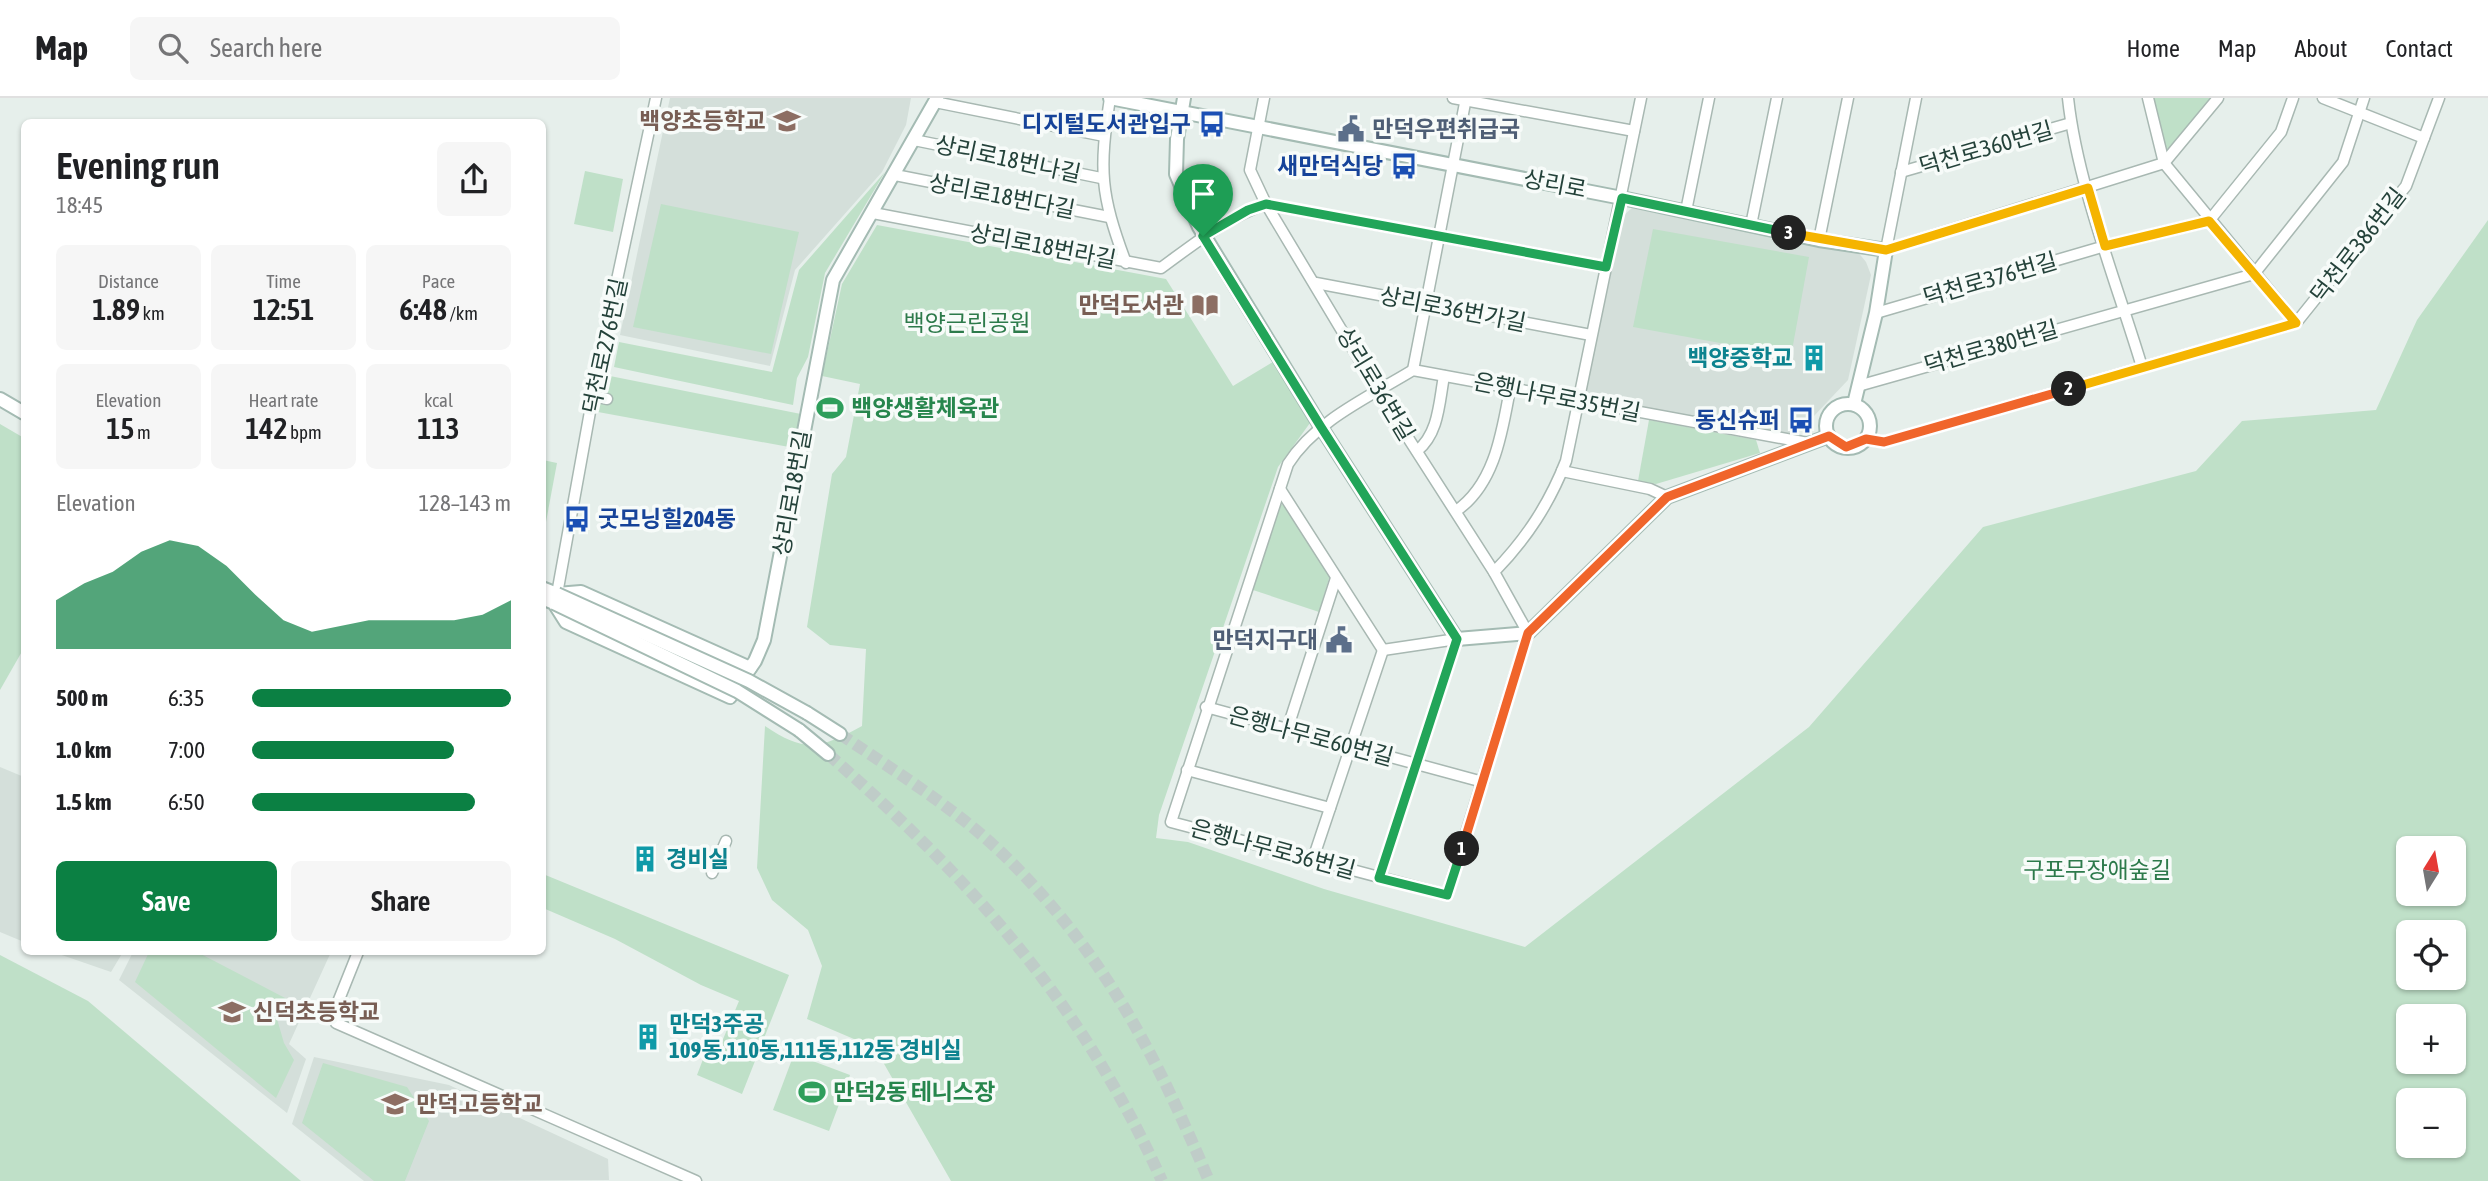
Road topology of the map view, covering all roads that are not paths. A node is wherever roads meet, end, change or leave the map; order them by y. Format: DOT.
graph roads {
  1 [pos="656,98"];
  2 [pos="1110,98"];
  3 [pos="1184,98"];
  4 [pos="1264,98"];
  5 [pos="1453,98"];
  6 [pos="1641,98"];
  7 [pos="1709,98"];
  8 [pos="1777,98"];
  9 [pos="1848,98"];
  10 [pos="1916,98"];
  11 [pos="2068,98"];
  12 [pos="2148,98"];
  13 [pos="2218,98"];
  14 [pos="2293,98"];
  15 [pos="2323,98"];
  16 [pos="2364,98"];
  17 [pos="2439,98"];
  18 [pos="1466,99"];
  19 [pos="936,100"];
  20 [pos="2359,111"];
  21 [pos="1181,112"];
  22 [pos="2071,124"];
  23 [pos="1258,127"];
  24 [pos="1634,131"];
  25 [pos="1104,136"];
  26 [pos="2424,138"];
  27 [pos="914,140"];
  28 [pos="2164,163"];
  29 [pos="1453,164"];
  30 [pos="1901,172"];
  31 [pos="895,174"];
  32 [pos="1101,178"];
  33 [pos="2088,188"];
  34 [pos="1622,198"];
  35 [pos="1266,204"];
  36 [pos="1686,211"];
  37 [pos="873,213"];
  38 [pos="1109,217"];
  39 [pos="2209,221"];
  40 [pos="1751,225"];
  41 [pos="1438,235"];
  42 [pos="1203,236"];
  43 [pos="1819,240"];
  44 [pos="2105,246"];
  45 [pos="1886,250"];
  46 [pos="1126,263"];
  47 [pos="1606,267"];
  48 [pos="2254,274"];
  49 [pos="1316,284"];
  50 [pos="1425,302"];
  51 [pos="2124,308"];
  52 [pos="1876,313"];
  53 [pos="2296,323"];
  54 [pos="1591,335"];
  55 [pos="2142,367"];
  56 [pos="1413,370"];
  57 [pos="1444,376"];
  58 [pos="1858,386"];
  59 [pos="1510,389"];
  60 [pos="1378,391"];
  61 [pos="593,396"];
  62 [pos="607,399"];
  63 [pos="0,400"];
  64 [pos="1578,402"];
  65 [pos="1854,404"];
  66 [pos="21,411"];
  67 [pos="1321,427"];
  68 [pos="1829,436"];
  69 [pos="1866,439"];
  70 [pos="1809,443"];
  71 [pos="1417,451"];
  72 [pos="1562,471"];
  73 [pos="1280,489"];
  74 [pos="1667,497"];
  75 [pos="1456,511"];
  76 [pos="1494,572"];
  77 [pos="1336,578"];
  78 [pos="551,598"];
  79 [pos="1528,633"];
  80 [pos="1457,639"];
  81 [pos="1383,650"];
  82 [pos="750,668"];
  83 [pos="1206,707"];
  84 [pos="1287,730"];
  85 [pos="840,734"];
  86 [pos="1351,747"];
  87 [pos="828,754"];
  88 [pos="1416,764"];
  89 [pos="1187,770"];
  90 [pos="1483,782"];
  91 [pos="1330,808"];
  92 [pos="726,841"];
  93 [pos="1313,859"];
  94 [pos="712,873"];
  95 [pos="1379,878"];
  96 [pos="357,955"];
  97 [pos="696,1181"];
  1 -- 61 [label="street, 덕천로276번길"];
  2 -- 21 [label="street, 상리로"];
  2 -- 25 [label="street"];
  3 -- 21 [label="street"];
  4 -- 23 [label="street, 상리로36번길"];
  5 -- 18 [label="street"];
  6 -- 24 [label="street"];
  7 -- 36 [label="street"];
  8 -- 40 [label="street"];
  9 -- 43 [label="street"];
  10 -- 30 [label="street"];
  11 -- 22 [label="street, 덕천로360번길"];
  12 -- 28 [label="street"];
  13 -- 28 [label="street"];
  14 -- 39 [label="street"];
  15 -- 20 [label="street"];
  16 -- 20 [label="street"];
  17 -- 26 [label="street, 덕천로386번길"];
  18 -- 24 [label="street"];
  18 -- 29 [label="street"];
  19 -- 25 [label="street"];
  19 -- 27 [label="street, 상리로18번길"];
  20 -- 26 [label="street"];
  20 -- 48 [label="street"];
  21 -- 23 [label="street, 상리로"];
  21 -- 42 [label="street"];
  22 -- 30 [label="street, 덕천로360번길"];
  22 -- 33 [label="street, 덕천로360번길"];
  23 -- 29 [label="street, 상리로"];
  23 -- 35 [label="street, 상리로36번길"];
  24 -- 34 [label="street"];
  25 -- 32 [label="street"];
  26 -- 53 [label="street, 덕천로386번길"];
  27 -- 31 [label="street, 상리로18번길"];
  27 -- 32 [label="street, 상리로18번나길"];
  28 -- 33 [label="street"];
  28 -- 39 [label="street"];
  29 -- 34 [label="street, 상리로"];
  29 -- 41 [label="street"];
  30 -- 45 [label="street"];
  31 -- 37 [label="street, 상리로18번길"];
  31 -- 38 [label="street, 상리로18번다길"];
  32 -- 38 [label="street"];
  33 -- 44 [label="street, 덕천로360번길"];
  33 -- 45 [label="street"];
  34 -- 36 [label="street, 상리로"];
  34 -- 47 [label="street"];
  35 -- 41 [label="street"];
  35 -- 42 [label="street, 상리로18번라길"];
  35 -- 49 [label="street, 상리로36번길"];
  36 -- 40 [label="street, 상리로"];
  37 -- 46 [label="street, 상리로18번라길"];
  37 -- 82 [label="street, 상리로18번길"];
  38 -- 46 [label="street"];
  39 -- 44 [label="street, 덕천로376번길"];
  39 -- 48 [label="street"];
  40 -- 43 [label="street, 상리로"];
  41 -- 47 [label="street"];
  41 -- 50 [label="street"];
  42 -- 46 [label="street, 상리로18번라길"];
  42 -- 67 [label="street"];
  43 -- 45 [label="street, 상리로"];
  44 -- 51 [label="street"];
  44 -- 52 [label="street, 덕천로376번길"];
  45 -- 52 [label="street"];
  47 -- 54 [label="street"];
  48 -- 51 [label="street, 덕천로380번길"];
  48 -- 53 [label="street"];
  49 -- 50 [label="street, 상리로36번가길"];
  49 -- 60 [label="street, 상리로36번길"];
  50 -- 54 [label="street, 상리로36번가길"];
  50 -- 56 [label="street"];
  51 -- 55 [label="street"];
  51 -- 58 [label="street, 덕천로380번길"];
  52 -- 58 [label="street"];
  53 -- 55 [label="street, 덕천로386번길"];
  54 -- 64 [label="street"];
  55 -- 69 [label="street, 덕천로386번길"];
  56 -- 57 [label="street, 은행나무로35번길"];
  56 -- 60 [label="street"];
  57 -- 59 [label="street, 은행나무로35번길"];
  57 -- 71 [label="street"];
  58 -- 65 [label="street"];
  59 -- 64 [label="street, 은행나무로35번길"];
  59 -- 75 [label="street"];
  60 -- 67 [label="street"];
  60 -- 71 [label="street, 상리로36번길"];
  61 -- 62 [label="street"];
  61 -- 78 [label="street, 덕천로276번길"];
  63 -- 66 [label="street"];
  64 -- 70 [label="street, 은행나무로35번길"];
  64 -- 72 [label="street"];
  65 -- 68 [label="street"];
  65 -- 69 [label="street"];
  67 -- 73 [label="street, 은행나무로36번길"];
  67 -- 80 [label="street"];
  68 -- 69 [label="street"];
  68 -- 70 [label="street"];
  70 -- 74 [label="street"];
  71 -- 75 [label="street, 상리로36번길"];
  72 -- 74 [label="street"];
  72 -- 76 [label="street"];
  73 -- 77 [label="street"];
  73 -- 83 [label="street, 은행나무로36번길"];
  74 -- 79 [label="street"];
  75 -- 76 [label="street, 상리로36번길"];
  76 -- 79 [label="street, 상리로36번길"];
  77 -- 81 [label="street"];
  77 -- 84 [label="street"];
  78 -- 82 [label="street"];
  78 -- 82 [label="street, 상리로18번길"];
  78 -- 85 [label="street, bridge"];
  78 -- 87 [label="street, bridge"];
  79 -- 80 [label="street"];
  79 -- 90 [label="street, 은행나무로36번길"];
  80 -- 81 [label="street"];
  80 -- 88 [label="street"];
  81 -- 86 [label="street"];
  83 -- 84 [label="street, 은행나무로60번길"];
  83 -- 89 [label="street, 은행나무로36번길"];
  84 -- 86 [label="street, 은행나무로60번길"];
  86 -- 88 [label="street, 은행나무로60번길"];
  86 -- 91 [label="street"];
  88 -- 90 [label="street, 은행나무로60번길"];
  88 -- 95 [label="street"];
  89 -- 91 [label="street"];
  89 -- 93 [label="street, 은행나무로36번길"];
  90 -- 95 [label="street, 은행나무로36번길"];
  91 -- 93 [label="street"];
  92 -- 94 [label="street"];
  93 -- 95 [label="street, 은행나무로36번길"];
  96 -- 97 [label="street"];
}
